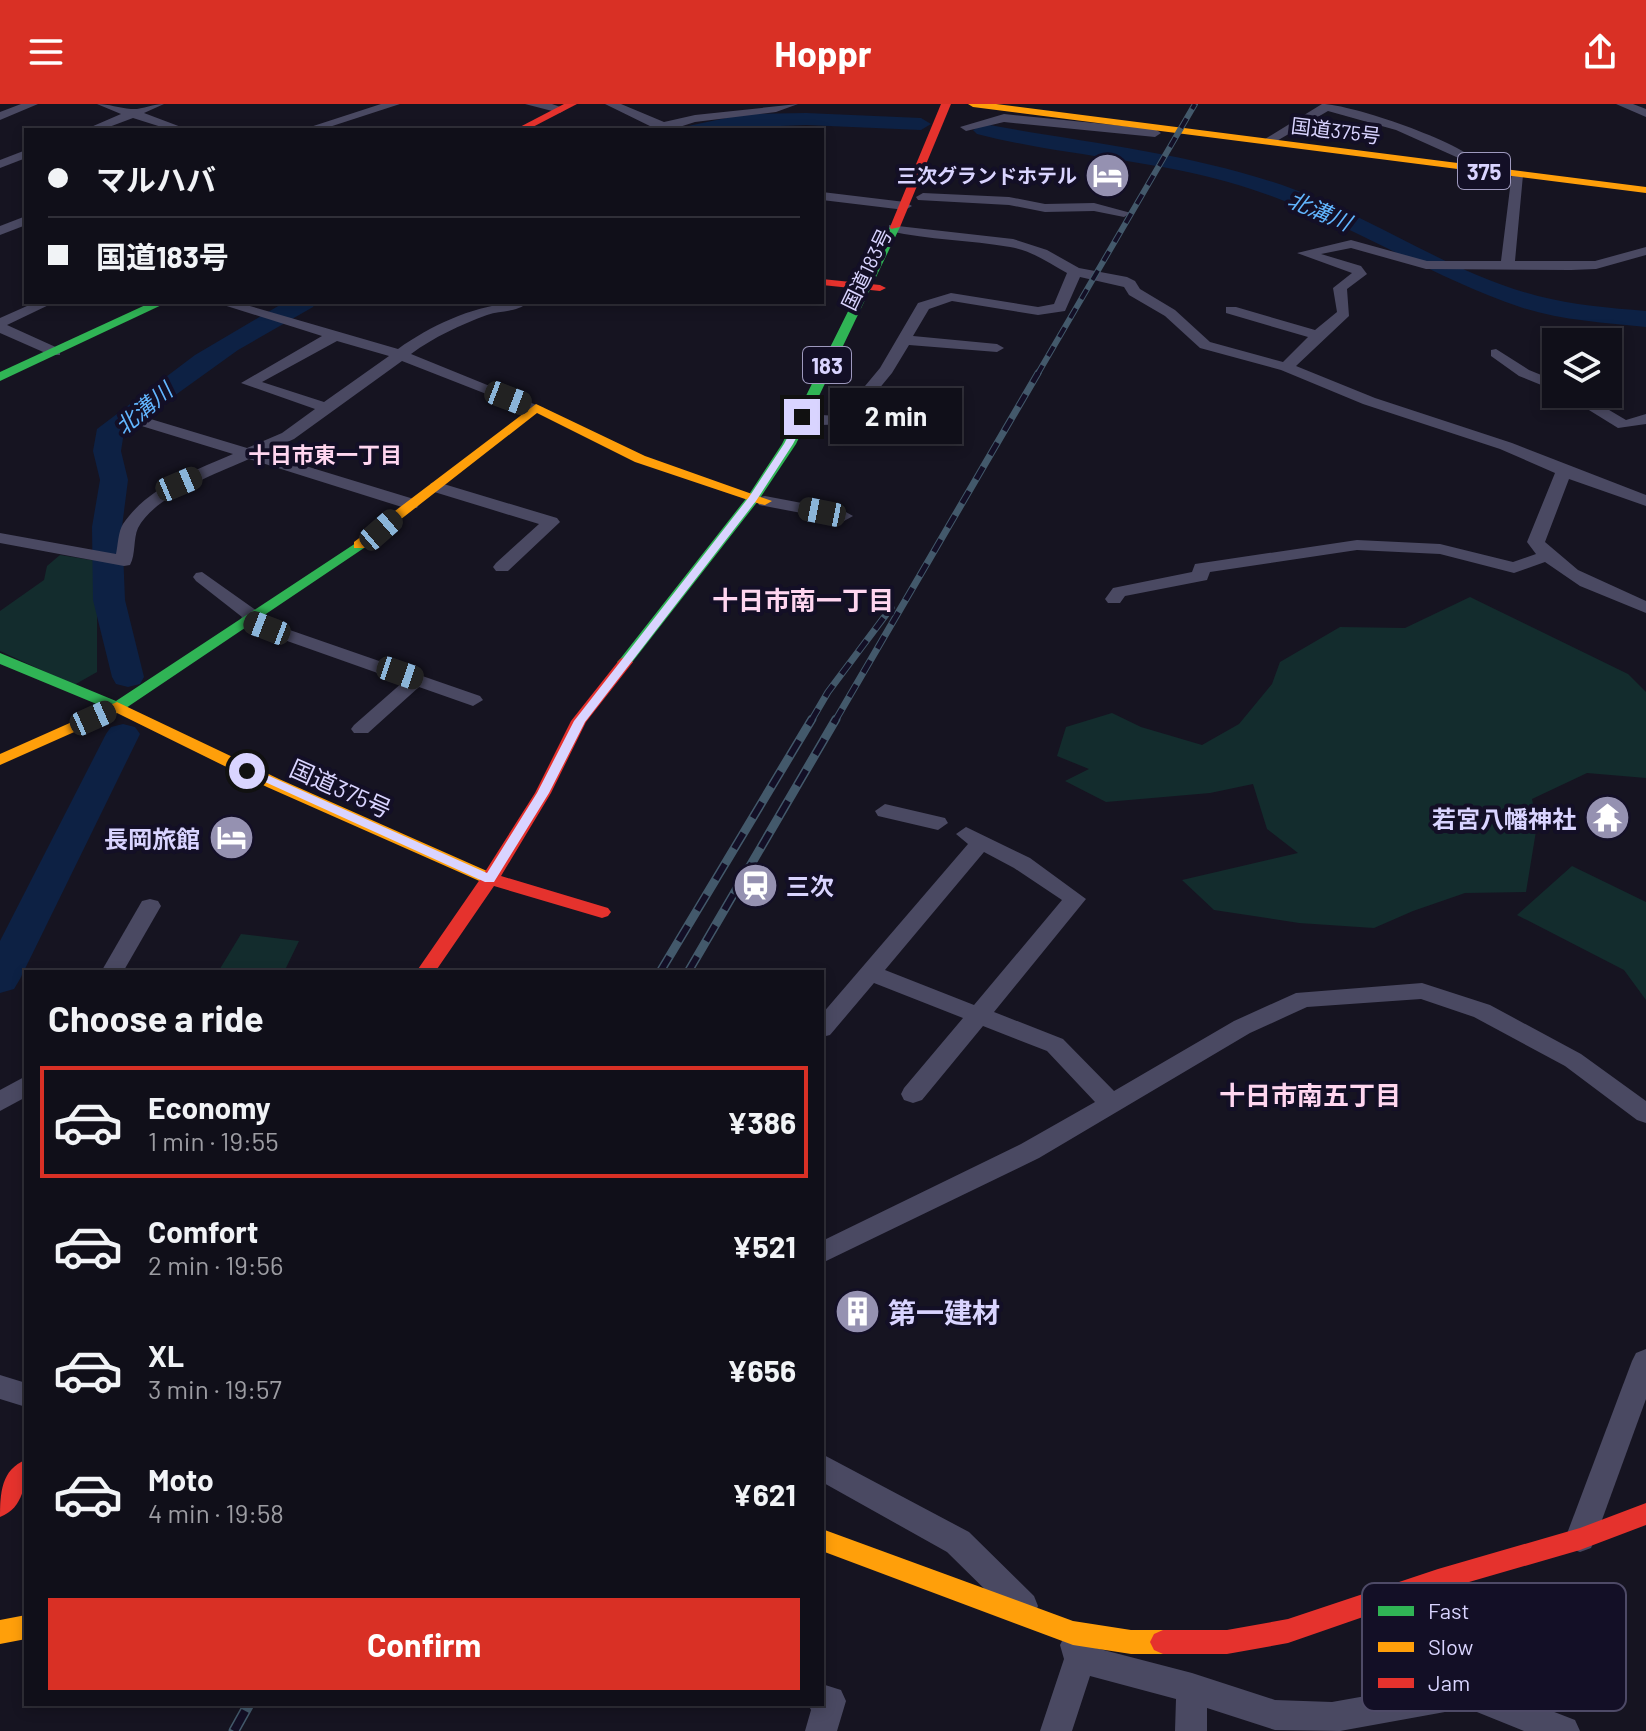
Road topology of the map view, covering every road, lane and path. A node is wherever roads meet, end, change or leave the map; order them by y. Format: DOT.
graph roads {
  1 [pos="32,104"];
  2 [pos="103,104"];
  3 [pos="158,104"];
  4 [pos="394,104"];
  5 [pos="531,104"];
  6 [pos="611,104"];
  7 [pos="703,104"];
  8 [pos="792,104"];
  9 [pos="946,104"];
  10 [pos="963,104"];
  11 [pos="973,104"];
  12 [pos="1622,104"];
  13 [pos="1323,105"];
  14 [pos="566,107"];
  15 [pos="1017,108"];
  16 [pos="1646,113"];
  17 [pos="133,114"];
  18 [pos="0,116"];
  19 [pos="715,116"];
  20 [pos="966,127"];
  21 [pos="95,128"];
  22 [pos="177,128"];
  23 [pos="314,128"];
  24 [pos="523,128"];
  25 [pos="663,128"];
  26 [pos="1271,139"];
  27 [pos="945,147"];
  28 [pos="24,155"];
  29 [pos="0,164"];
  30 [pos="1474,164"];
  31 [pos="1517,175"];
  32 [pos="1646,190"];
  33 [pos="824,196"];
  34 [pos="923,197"];
  35 [pos="905,206"];
  36 [pos="1124,213"];
  37 [pos="0,214"];
  38 [pos="24,222"];
  39 [pos="24,222"];
  40 [pos="902,228"];
  41 [pos="0,231"];
  42 [pos="1646,251"];
  43 [pos="1508,264"];
  44 [pos="1077,273"];
  45 [pos="824,282"];
  46 [pos="872,287"];
  47 [pos="44,304"];
  48 [pos="158,304"];
  49 [pos="227,304"];
  50 [pos="261,304"];
  51 [pos="517,304"];
  52 [pos="1231,310"];
  53 [pos="248,311"];
  54 [pos="0,326"];
  55 [pos="1318,335"];
  56 [pos="334,336"];
  57 [pos="904,340"];
  58 [pos="997,348"];
  59 [pos="55,352"];
  60 [pos="1496,353"];
  61 [pos="398,354"];
  62 [pos="1286,367"];
  63 [pos="0,377"];
  64 [pos="1542,380"];
  65 [pos="326,408"];
  66 [pos="536,408"];
  67 [pos="1595,408"];
  68 [pos="128,417"];
  69 [pos="1646,419"];
  70 [pos="821,420"];
  71 [pos="248,455"];
  72 [pos="1564,471"];
  73 [pos="437,487"];
  74 [pos="759,500"];
  75 [pos="1646,501"];
  76 [pos="411,504"];
  77 [pos="844,516"];
  78 [pos="0,538"];
  79 [pos="1546,556"];
  80 [pos="502,567"];
  81 [pos="202,577"];
  82 [pos="1114,599"];
  83 [pos="1646,608"];
  84 [pos="251,619"];
  85 [pos="0,658"];
  86 [pos="417,679"];
  87 [pos="630,686"];
  88 [pos="473,700"];
  89 [pos="117,707"];
  90 [pos="361,729"];
  91 [pos="594,735"];
  92 [pos="0,760"];
  93 [pos="543,793"];
  94 [pos="885,811"];
  95 [pos="938,823"];
  96 [pos="490,879"];
  97 [pos="150,906"];
  98 [pos="602,912"];
  99 [pos="113,970"];
  100 [pos="426,970"];
  101 [pos="870,973"];
  102 [pos="980,1016"];
  103 [pos="824,1027"];
  104 [pos="24,1086"];
  105 [pos="913,1094"];
  106 [pos="0,1102"];
  107 [pos="1113,1105"];
  108 [pos="1646,1114"];
  109 [pos="824,1252"];
  110 [pos="1646,1361"];
  111 [pos="0,1387"];
  112 [pos="24,1394"];
  113 [pos="824,1468"];
  114 [pos="24,1473"];
  115 [pos="0,1506"];
  116 [pos="1646,1514"];
  117 [pos="1580,1539"];
  118 [pos="824,1541"];
  119 [pos="1429,1583"];
  120 [pos="1362,1606"];
  121 [pos="1039,1622"];
  122 [pos="24,1627"];
  123 [pos="0,1632"];
  124 [pos="1077,1646"];
  125 [pos="1192,1688"];
  126 [pos="824,1700"];
  127 [pos="1366,1711"];
  128 [pos="1513,1711"];
  129 [pos="821,1731"];
  130 [pos="1056,1731"];
  131 [pos="1191,1731"];
  132 [pos="1564,1731"];
  1 -- 18 [label="street"];
  2 -- 17 [label="street"];
  3 -- 17 [label="street"];
  4 -- 23 [label="street"];
  5 -- 14 [label="street"];
  6 -- 25 [label="street"];
  7 -- 19 [label="street"];
  8 -- 19 [label="street"];
  9 -- 35 [label="main road, 国道183号 / 183"];
  10 -- 27 [label="main road, 国道183号 / 183"];
  11 -- 15 [label="main road, 国道375号 / 375"];
  12 -- 16 [label="street"];
  13 -- 26 [label="street"];
  13 -- 30 [label="street"];
  14 -- 24 [label="main road"];
  15 -- 20 [label="main road"];
  15 -- 20 [label="street"];
  15 -- 31 [label="main road, 国道375号 / 375"];
  17 -- 21 [label="street"];
  17 -- 22 [label="street"];
  19 -- 25 [label="street"];
  20 -- 27 [label="main road"];
  26 -- 30 [label="street"];
  26 -- 31 [label="street"];
  27 -- 34 [label="main road, 国道183号 / 183"];
  28 -- 29 [label="street"];
  30 -- 31 [label="street"];
  31 -- 32 [label="main road, 国道375号 / 375"];
  31 -- 43 [label="street"];
  33 -- 35 [label="street"];
  34 -- 36 [label="street"];
  34 -- 40 [label="main road, 国道183号 / 183"];
  35 -- 40 [label="main road, 国道183号 / 183"];
  37 -- 38 [label="street"];
  39 -- 41 [label="street"];
  40 -- 44 [label="street"];
  40 -- 46 [label="main road, 国道183号 / 183"];
  42 -- 43 [label="street"];
  43 -- 55 [label="street"];
  44 -- 57 [label="street"];
  44 -- 62 [label="street"];
  45 -- 46 [label="main road"];
  46 -- 70 [label="main road, 国道183号 / 183"];
  46 -- 74 [label="main road, 国道183号 / 183"];
  47 -- 54 [label="street"];
  48 -- 59 [label="main road"];
  49 -- 53 [label="street"];
  50 -- 53 [label="street"];
  51 -- 61 [label="street"];
  52 -- 55 [label="street"];
  53 -- 56 [label="street"];
  54 -- 59 [label="street"];
  55 -- 62 [label="street"];
  56 -- 61 [label="street"];
  56 -- 65 [label="street"];
  57 -- 58 [label="street"];
  57 -- 70 [label="street"];
  59 -- 63 [label="main road"];
  60 -- 64 [label="street"];
  61 -- 65 [label="street"];
  61 -- 66 [label="street"];
  62 -- 72 [label="street"];
  65 -- 71 [label="street"];
  66 -- 73 [label="main road"];
  66 -- 74 [label="main road"];
  67 -- 69 [label="street"];
  68 -- 71 [label="street"];
  70 -- 74 [label="main road, 国道183号 / 183"];
  71 -- 76 [label="street"];
  71 -- 78 [label="street"];
  72 -- 75 [label="street"];
  72 -- 79 [label="street"];
  73 -- 76 [label="main road"];
  73 -- 80 [label="street"];
  74 -- 77 [label="street"];
  74 -- 87 [label="main road, 国道183号 / 183"];
  74 -- 93 [label="main road, 国道183号 / 183"];
  76 -- 84 [label="main road"];
  79 -- 82 [label="street"];
  79 -- 83 [label="street"];
  81 -- 84 [label="street"];
  84 -- 86 [label="street"];
  84 -- 89 [label="main road"];
  85 -- 89 [label="main road, 国道375号"];
  86 -- 88 [label="street"];
  86 -- 90 [label="street"];
  89 -- 92 [label="main road"];
  89 -- 96 [label="main road, 国道375号"];
  91 -- 93 [label="main road, 国道183号 / 183"];
  93 -- 96 [label="main road, 国道183号 / 183"];
  94 -- 95 [label="street"];
  96 -- 98 [label="main road, 国道375号"];
  96 -- 100 [label="main road, 国道183号 / 183"];
  97 -- 99 [label="street"];
  101 -- 102 [label="street"];
  101 -- 102 [label="street"];
  101 -- 103 [label="street"];
  102 -- 105 [label="street"];
  102 -- 107 [label="street"];
  104 -- 106 [label="street"];
  107 -- 108 [label="street"];
  107 -- 109 [label="street"];
  110 -- 117 [label="street"];
  111 -- 112 [label="street"];
  113 -- 121 [label="street"];
  114 -- 115 [label="main road"];
  116 -- 117 [label="main road"];
  117 -- 119 [label="main road"];
  118 -- 121 [label="main road"];
  120 -- 124 [label="main road"];
  121 -- 124 [label="main road"];
  122 -- 123 [label="main road"];
  124 -- 125 [label="street"];
  124 -- 130 [label="street"];
  125 -- 127 [label="street"];
  125 -- 131 [label="street"];
  126 -- 129 [label="street"];
  128 -- 132 [label="street"];
}
